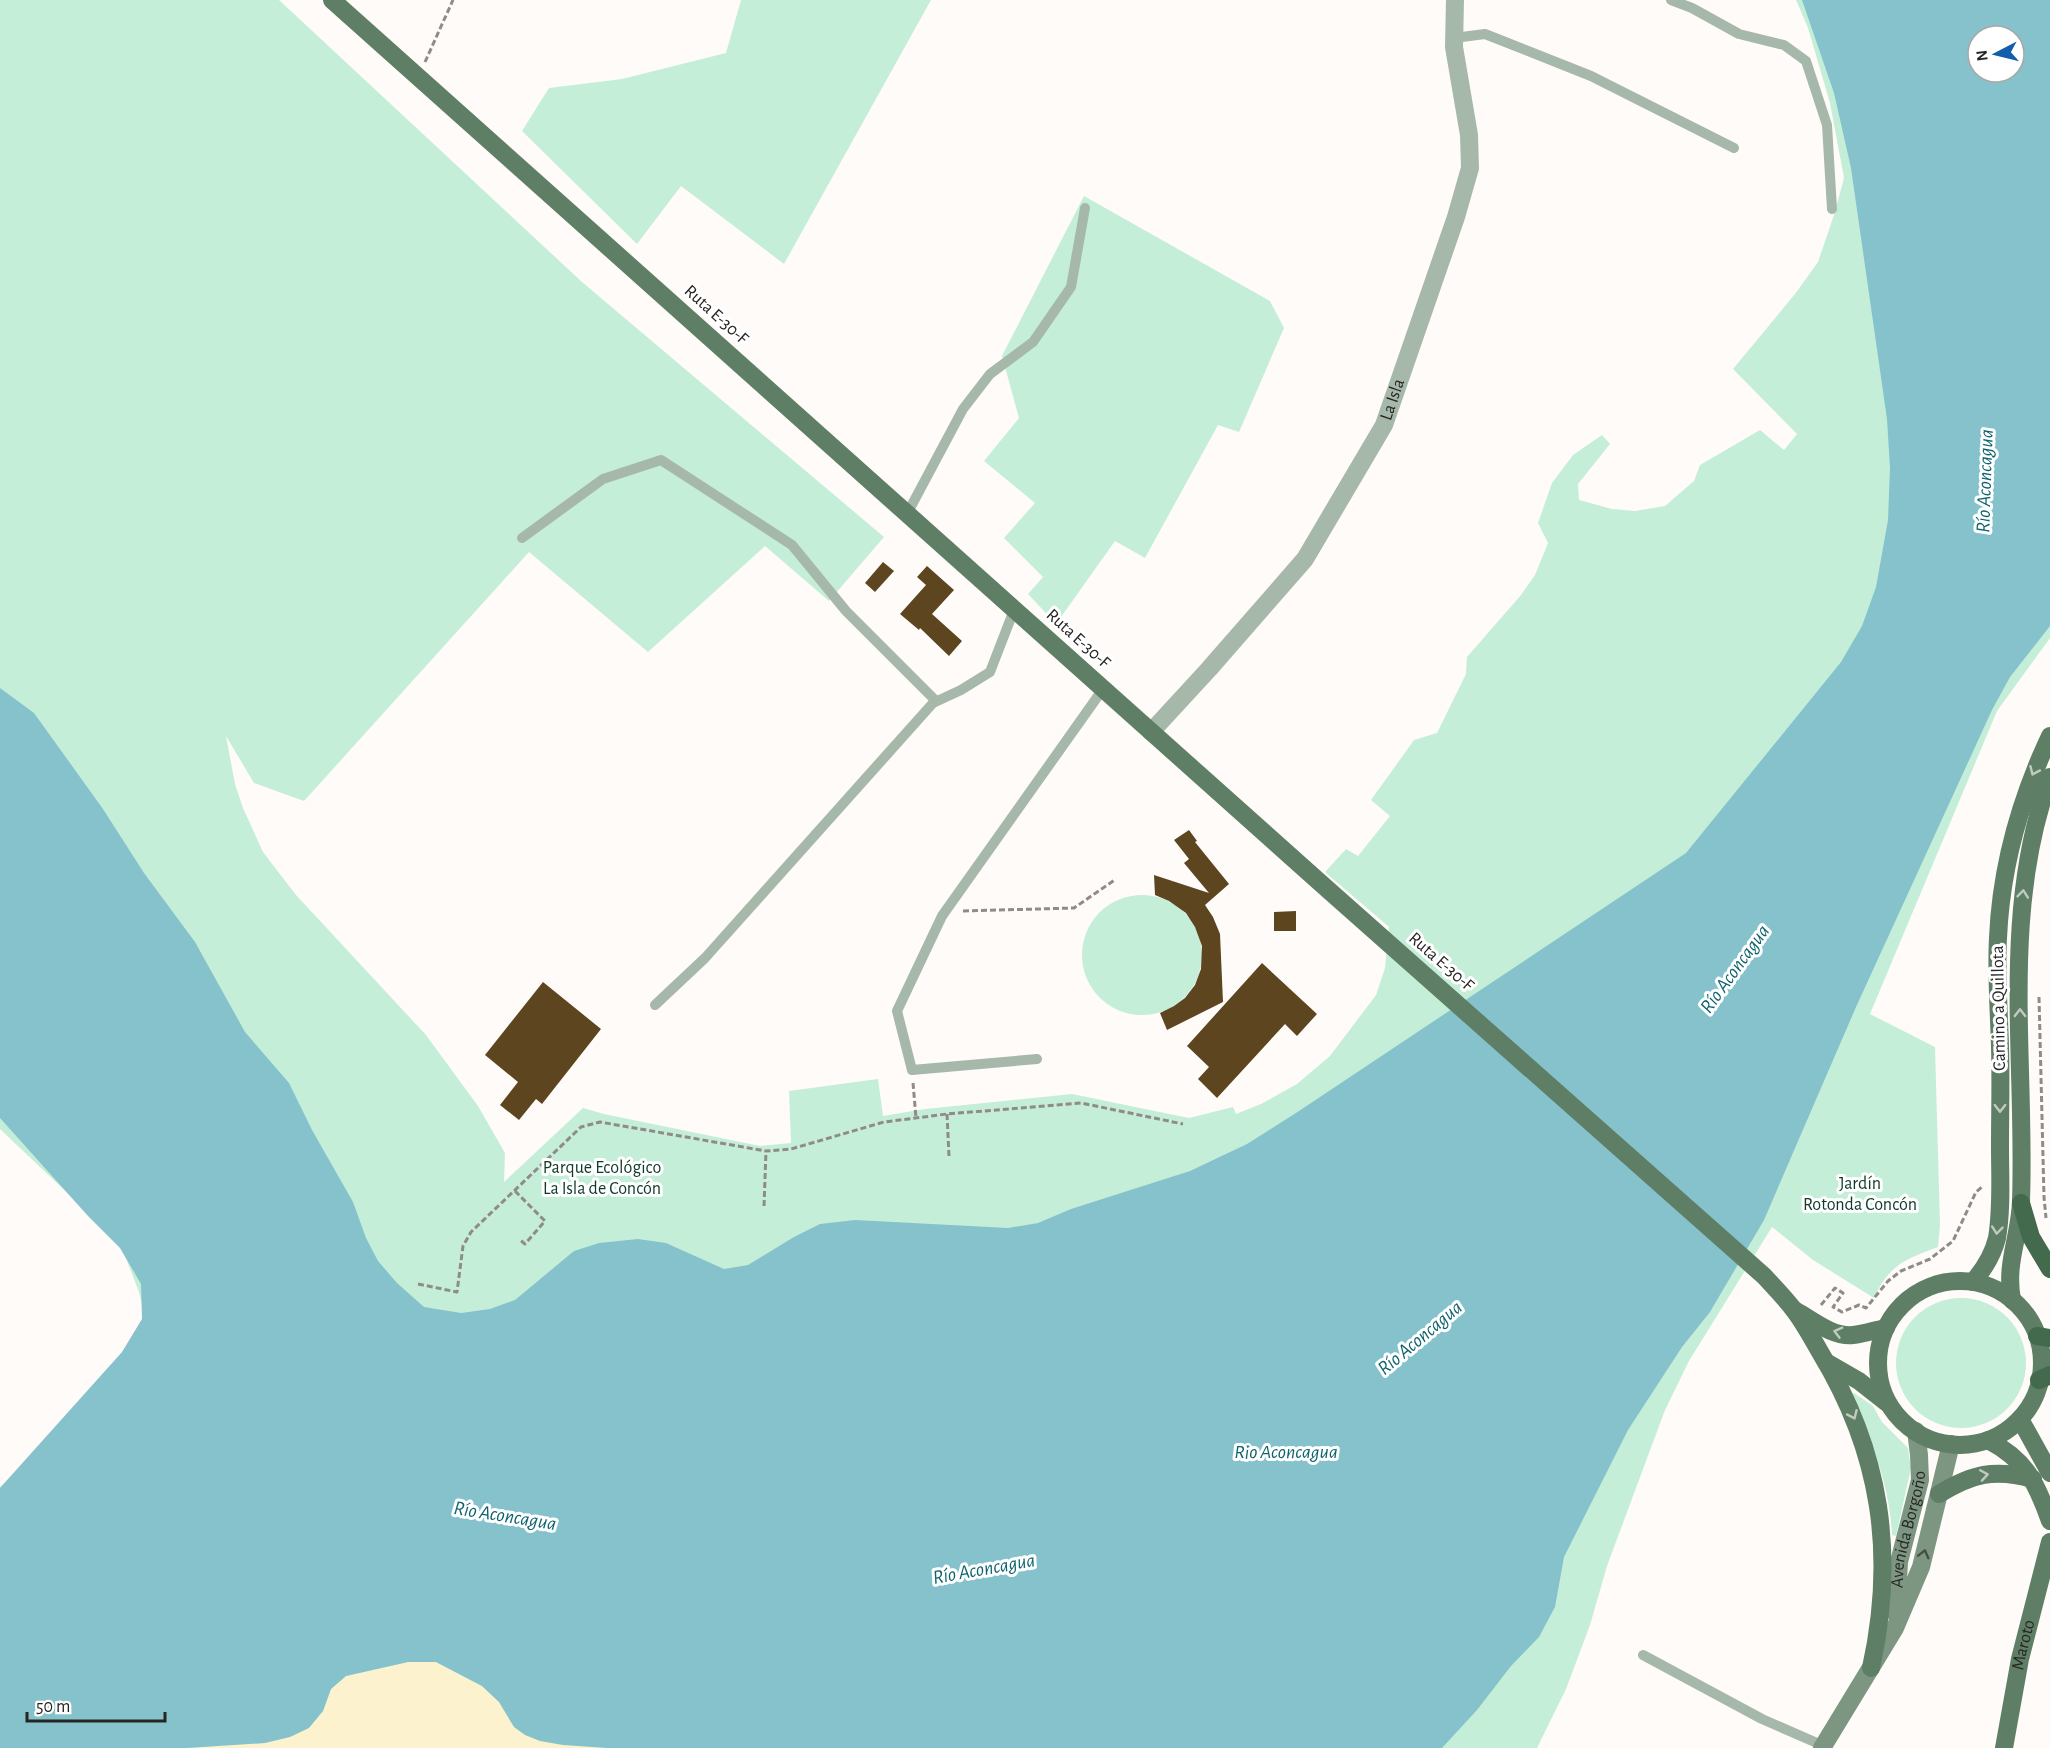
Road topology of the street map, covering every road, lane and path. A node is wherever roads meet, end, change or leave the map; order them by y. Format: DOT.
graph roads {
  1 [pos="332,0"];
  2 [pos="453,0"];
  3 [pos="1455,0"];
  4 [pos="1671,0"];
  5 [pos="1454,38"];
  6 [pos="418,77"];
  7 [pos="1734,148"];
  8 [pos="1085,208"];
  9 [pos="1832,209"];
  10 [pos="907,514"];
  11 [pos="522,538"];
  12 [pos="1014,609"];
  13 [pos="1103,689"];
  14 [pos="936,701"];
  15 [pos="1151,732"];
  16 [pos="2050,736"];
  17 [pos="2050,777"];
  18 [pos="1116,879"];
  19 [pos="946,911"];
  20 [pos="2039,994"];
  21 [pos="655,1005"];
  22 [pos="1037,1059"];
  23 [pos="912,1070"];
  24 [pos="947,1114"];
  25 [pos="916,1118"];
  26 [pos="1184,1124"];
  27 [pos="766,1151"];
  28 [pos="949,1156"];
  29 [pos="2000,1173"];
  30 [pos="515,1191"];
  31 [pos="2021,1203"];
  32 [pos="764,1206"];
  33 [pos="2047,1225"];
  34 [pos="519,1239"];
  35 [pos="2050,1269"];
  36 [pos="1973,1282"];
  37 [pos="418,1284"];
  38 [pos="1814,1300"];
  39 [pos="2012,1300"];
  40 [pos="1795,1310"];
  41 [pos="1886,1328"];
  42 [pos="2043,1337"];
  43 [pos="1826,1362"];
  44 [pos="2044,1378"];
  45 [pos="1890,1404"];
  46 [pos="2020,1419"];
  47 [pos="1916,1431"];
  48 [pos="1988,1440"];
  49 [pos="1951,1444"];
  50 [pos="2041,1476"];
  51 [pos="1938,1494"];
  52 [pos="2050,1521"];
  53 [pos="2050,1542"];
  54 [pos="2048,1564"];
  55 [pos="1895,1628"];
  56 [pos="1643,1655"];
  57 [pos="1871,1668"];
  58 [pos="1823,1747"];
  59 [pos="2004,1748"];
  1 -- 6 [label="main road, Ruta E-30-F"];
  2 -- 6 [label="path"];
  3 -- 5 [label="street, La Isla"];
  4 -- 9 [label="lane"];
  5 -- 7 [label="lane"];
  5 -- 15 [label="street, La Isla"];
  6 -- 10 [label="main road, Ruta E-30-F"];
  8 -- 10 [label="lane"];
  10 -- 12 [label="main road, Ruta E-30-F"];
  11 -- 14 [label="lane"];
  12 -- 13 [label="main road, Ruta E-30-F"];
  12 -- 14 [label="lane"];
  13 -- 15 [label="main road, Ruta E-30-F"];
  13 -- 19 [label="lane"];
  14 -- 21 [label="lane"];
  15 -- 40 [label="main road, Ruta E-30-F"];
  16 -- 29 [label="main road, Camino a Quillota, one-way"];
  31 -- 17 [label="main road, Camino a Quillota, one-way"];
  18 -- 19 [label="path"];
  19 -- 23 [label="lane"];
  20 -- 33 [label="path"];
  22 -- 23 [label="lane"];
  23 -- 25 [label="path"];
  24 -- 25 [label="path"];
  24 -- 26 [label="path"];
  24 -- 28 [label="path"];
  25 -- 27 [label="path"];
  27 -- 30 [label="path"];
  27 -- 32 [label="path"];
  29 -- 36 [label="main road, Camino a Quillota, one-way"];
  29 -- 38 [label="path"];
  30 -- 34 [label="path"];
  30 -- 37 [label="path"];
  31 -- 35 [label="highway"];
  31 -- 39 [label="main road, Camino a Quillota"];
  36 -- 39 [label="main road"];
  36 -- 41 [label="main road"];
  39 -- 42 [label="main road"];
  41 -- 40 [label="main road, Ruta E-30-F, one-way"];
  40 -- 43 [label="main road, Ruta E-30-F"];
  41 -- 45 [label="main road"];
  42 -- 44 [label="main road"];
  43 -- 45 [label="main road"];
  43 -- 57 [label="main road, Ruta E-30-F, one-way"];
  44 -- 46 [label="main road"];
  45 -- 47 [label="main road"];
  46 -- 48 [label="main road"];
  46 -- 50 [label="main road"];
  47 -- 49 [label="main road"];
  47 -- 55 [label="main road, Avenida Borgoño"];
  48 -- 49 [label="main road"];
  48 -- 50 [label="main road"];
  49 -- 51 [label="main road, Avenida Borgoño"];
  51 -- 50 [label="main road, one-way"];
  50 -- 52 [label="main road"];
  55 -- 51 [label="main road, Avenida Borgoño, one-way"];
  53 -- 54 [label="main road, Maroto"];
  54 -- 59 [label="main road, Maroto"];
  55 -- 57 [label="main road, Avenida Borgoño"];
  56 -- 58 [label="lane"];
  57 -- 58 [label="main road, Avenida Borgoño"];
}
